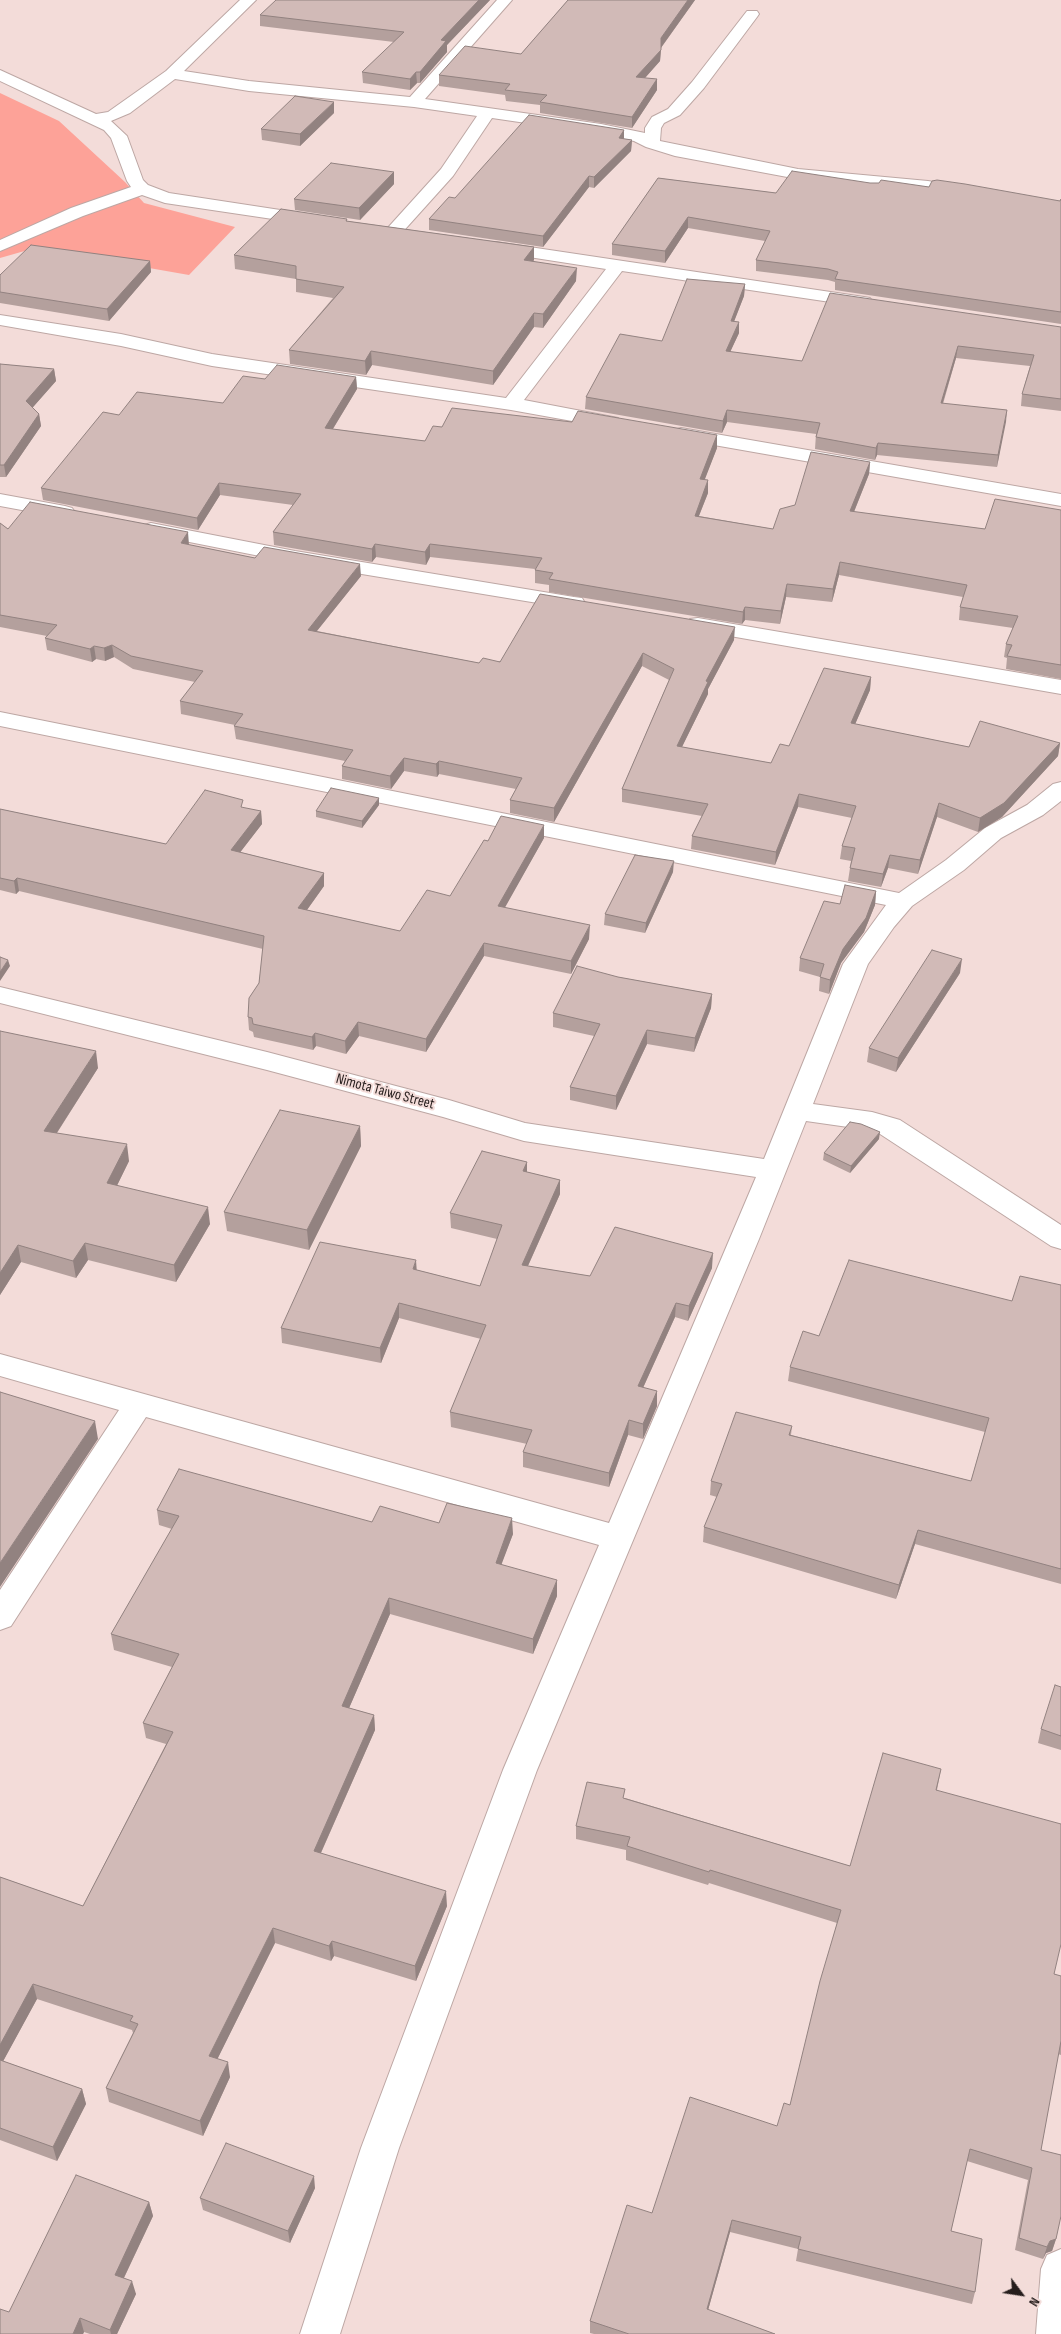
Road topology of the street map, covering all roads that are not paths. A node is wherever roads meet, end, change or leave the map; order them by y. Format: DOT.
graph roads {
  1 [pos="249,0"];
  2 [pos="505,0"];
  3 [pos="752,14"];
  4 [pos="172,74"];
  5 [pos="0,75"];
  6 [pos="414,102"];
  7 [pos="487,113"];
  8 [pos="96,118"];
  9 [pos="652,144"];
  10 [pos="928,186"];
  11 [pos="142,189"];
  12 [pos="326,222"];
  13 [pos="374,229"];
  14 [pos="392,232"];
  15 [pos="412,234"];
  16 [pos="481,245"];
  17 [pos="0,246"];
  18 [pos="618,265"];
  19 [pos="884,305"];
  20 [pos="0,320"];
  21 [pos="511,404"];
  22 [pos="627,425"];
  23 [pos="665,432"];
  24 [pos="0,500"];
  25 [pos="1061,500"];
  26 [pos="84,516"];
  27 [pos="132,525"];
  28 [pos="597,607"];
  29 [pos="674,620"];
  30 [pos="1061,687"];
  31 [pos="0,719"];
  32 [pos="1061,789"];
  33 [pos="904,901"];
  34 [pos="0,995"];
  35 [pos="797,1110"];
  36 [pos="773,1170"];
  37 [pos="1061,1239"];
  38 [pos="0,1365"];
  39 [pos="138,1405"];
  40 [pos="618,1538"];
  41 [pos="0,1617"];
  42 [pos="1061,2269"];
  43 [pos="320,2334"];
  44 [pos="1056,2334"];
  1 -- 4 [label="street"];
  2 -- 6 [label="street"];
  3 -- 9 [label="street"];
  4 -- 6 [label="street"];
  4 -- 8 [label="street"];
  5 -- 8 [label="street"];
  6 -- 7 [label="street"];
  7 -- 9 [label="street"];
  7 -- 14 [label="street"];
  8 -- 11 [label="street"];
  9 -- 10 [label="street"];
  11 -- 12 [label="street"];
  11 -- 17 [label="street"];
  13 -- 14 [label="street"];
  14 -- 15 [label="street"];
  16 -- 18 [label="street"];
  18 -- 19 [label="street"];
  18 -- 21 [label="street"];
  20 -- 21 [label="street"];
  21 -- 22 [label="street"];
  23 -- 25 [label="street"];
  24 -- 26 [label="street"];
  27 -- 28 [label="street"];
  29 -- 30 [label="street"];
  31 -- 33 [label="street"];
  32 -- 33 [label="street"];
  33 -- 35 [label="street"];
  34 -- 36 [label="street, Nimota Taiwo Street"];
  35 -- 36 [label="street"];
  35 -- 37 [label="street"];
  36 -- 40 [label="street"];
  38 -- 39 [label="street"];
  39 -- 40 [label="street"];
  39 -- 41 [label="street"];
  40 -- 43 [label="street"];
  42 -- 44 [label="street"];
}
